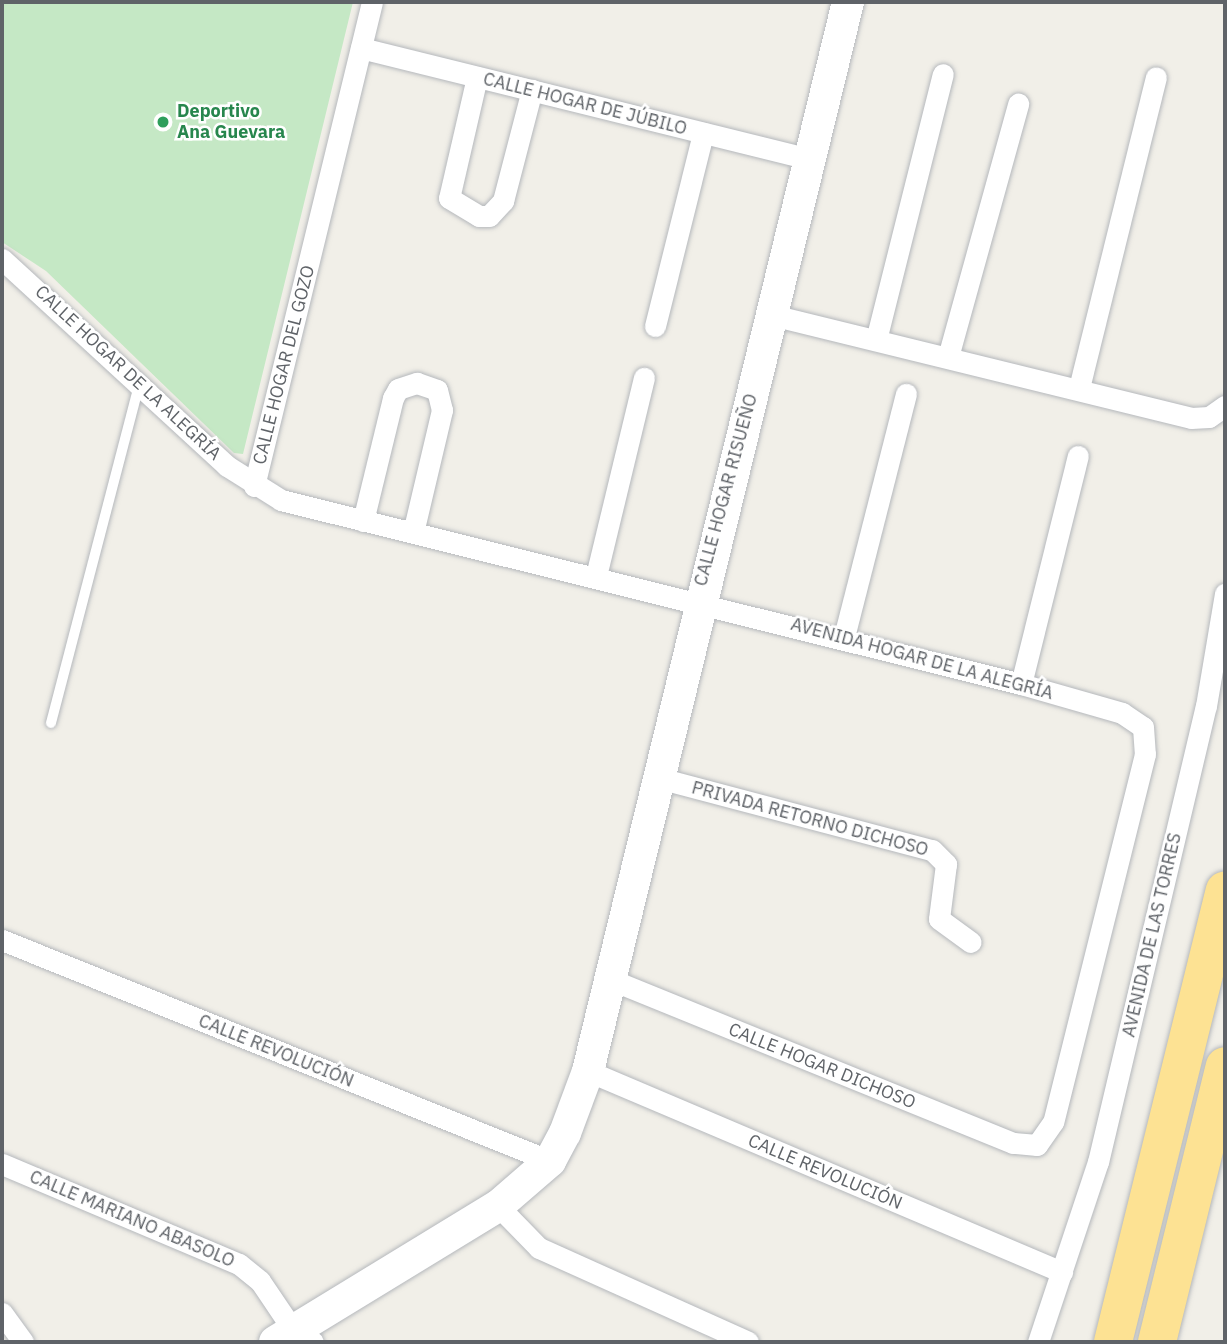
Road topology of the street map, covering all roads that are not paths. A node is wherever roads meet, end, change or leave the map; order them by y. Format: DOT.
graph roads {
  1 [pos="372,2"];
  2 [pos="848,2"];
  3 [pos="361,48"];
  4 [pos="943,74"];
  5 [pos="477,77"];
  6 [pos="1156,77"];
  7 [pos="532,90"];
  8 [pos="1018,104"];
  9 [pos="703,133"];
  10 [pos="809,159"];
  11 [pos="2,259"];
  12 [pos="772,315"];
  13 [pos="655,326"];
  14 [pos="876,340"];
  15 [pos="948,357"];
  16 [pos="643,377"];
  17 [pos="140,382"];
  18 [pos="1079,388"];
  19 [pos="906,394"];
  20 [pos="1225,406"];
  21 [pos="1078,456"];
  22 [pos="254,486"];
  23 [pos="363,521"];
  24 [pos="412,533"];
  25 [pos="596,576"];
  26 [pos="1225,594"];
  27 [pos="698,600"];
  28 [pos="844,637"];
  29 [pos="1021,684"];
  30 [pos="51,723"];
  31 [pos="655,777"];
  32 [pos="1225,891"];
  33 [pos="2,940"];
  34 [pos="971,942"];
  35 [pos="610,979"];
  36 [pos="1225,1066"];
  37 [pos="588,1071"];
  38 [pos="1037,1145"];
  39 [pos="550,1161"];
  40 [pos="2,1164"];
  41 [pos="498,1206"];
  42 [pos="1062,1272"];
  43 [pos="2,1312"];
  44 [pos="294,1338"];
  45 [pos="23,1342"];
  46 [pos="748,1342"];
  47 [pos="1038,1342"];
  48 [pos="1113,1342"];
  49 [pos="1157,1342"];
  1 -- 3 [label="street, CALLE HOGAR DEL GOZO"];
  2 -- 10 [label="street, CALLE HOGAR RISUEÑO"];
  3 -- 5 [label="street, CALLE HOGAR DE JÚBILO"];
  3 -- 22 [label="street, CALLE HOGAR DEL GOZO"];
  4 -- 14 [label="street"];
  5 -- 7 [label="street, CALLE HOGAR DE JÚBILO"];
  5 -- 7 [label="street"];
  6 -- 18 [label="street"];
  7 -- 9 [label="street, CALLE HOGAR DE JÚBILO"];
  8 -- 15 [label="street"];
  9 -- 10 [label="street, CALLE HOGAR DE JÚBILO"];
  9 -- 13 [label="street"];
  10 -- 12 [label="street, CALLE HOGAR RISUEÑO"];
  11 -- 17 [label="street, CALLE HOGAR DE LA ALEGRÍA"];
  12 -- 14 [label="street"];
  12 -- 27 [label="street, CALLE HOGAR RISUEÑO"];
  14 -- 15 [label="street"];
  15 -- 18 [label="street"];
  16 -- 25 [label="street"];
  17 -- 22 [label="street, CALLE HOGAR DE LA ALEGRÍA"];
  17 -- 30 [label="lane"];
  18 -- 20 [label="street"];
  19 -- 28 [label="street"];
  21 -- 29 [label="street"];
  22 -- 23 [label="street, CALLE HOGAR DEL GOZO"];
  23 -- 24 [label="street, CALLE HOGAR DEL GOZO"];
  23 -- 24 [label="street"];
  24 -- 25 [label="street, CALLE HOGAR DEL GOZO"];
  25 -- 27 [label="street, CALLE HOGAR DEL GOZO"];
  26 -- 42 [label="street, AVENIDA DE LAS TORRES"];
  27 -- 28 [label="street, AVENIDA HOGAR DE LA ALEGRÍA"];
  27 -- 31 [label="street, CALLE HOGAR RISUEÑO"];
  28 -- 29 [label="street, AVENIDA HOGAR DE LA ALEGRÍA"];
  29 -- 38 [label="street, AVENIDA HOGAR DE LA ALEGRÍA"];
  31 -- 34 [label="street, PRIVADA RETORNO DICHOSO"];
  31 -- 35 [label="street, CALLE HOGAR RISUEÑO"];
  32 -- 48 [label="highway"];
  33 -- 39 [label="street, CALLE REVOLUCIÓN"];
  35 -- 37 [label="street, CALLE HOGAR RISUEÑO"];
  35 -- 38 [label="street, CALLE HOGAR DICHOSO"];
  36 -- 49 [label="highway"];
  37 -- 39 [label="street, CALLE HOGAR RISUEÑO"];
  37 -- 42 [label="street, CALLE REVOLUCIÓN"];
  39 -- 41 [label="street"];
  40 -- 44 [label="street, CALLE MARIANO ABASOLO"];
  41 -- 44 [label="street"];
  41 -- 46 [label="street"];
  42 -- 47 [label="street, AVENIDA DE LAS TORRES"];
  43 -- 45 [label="street"];
}
